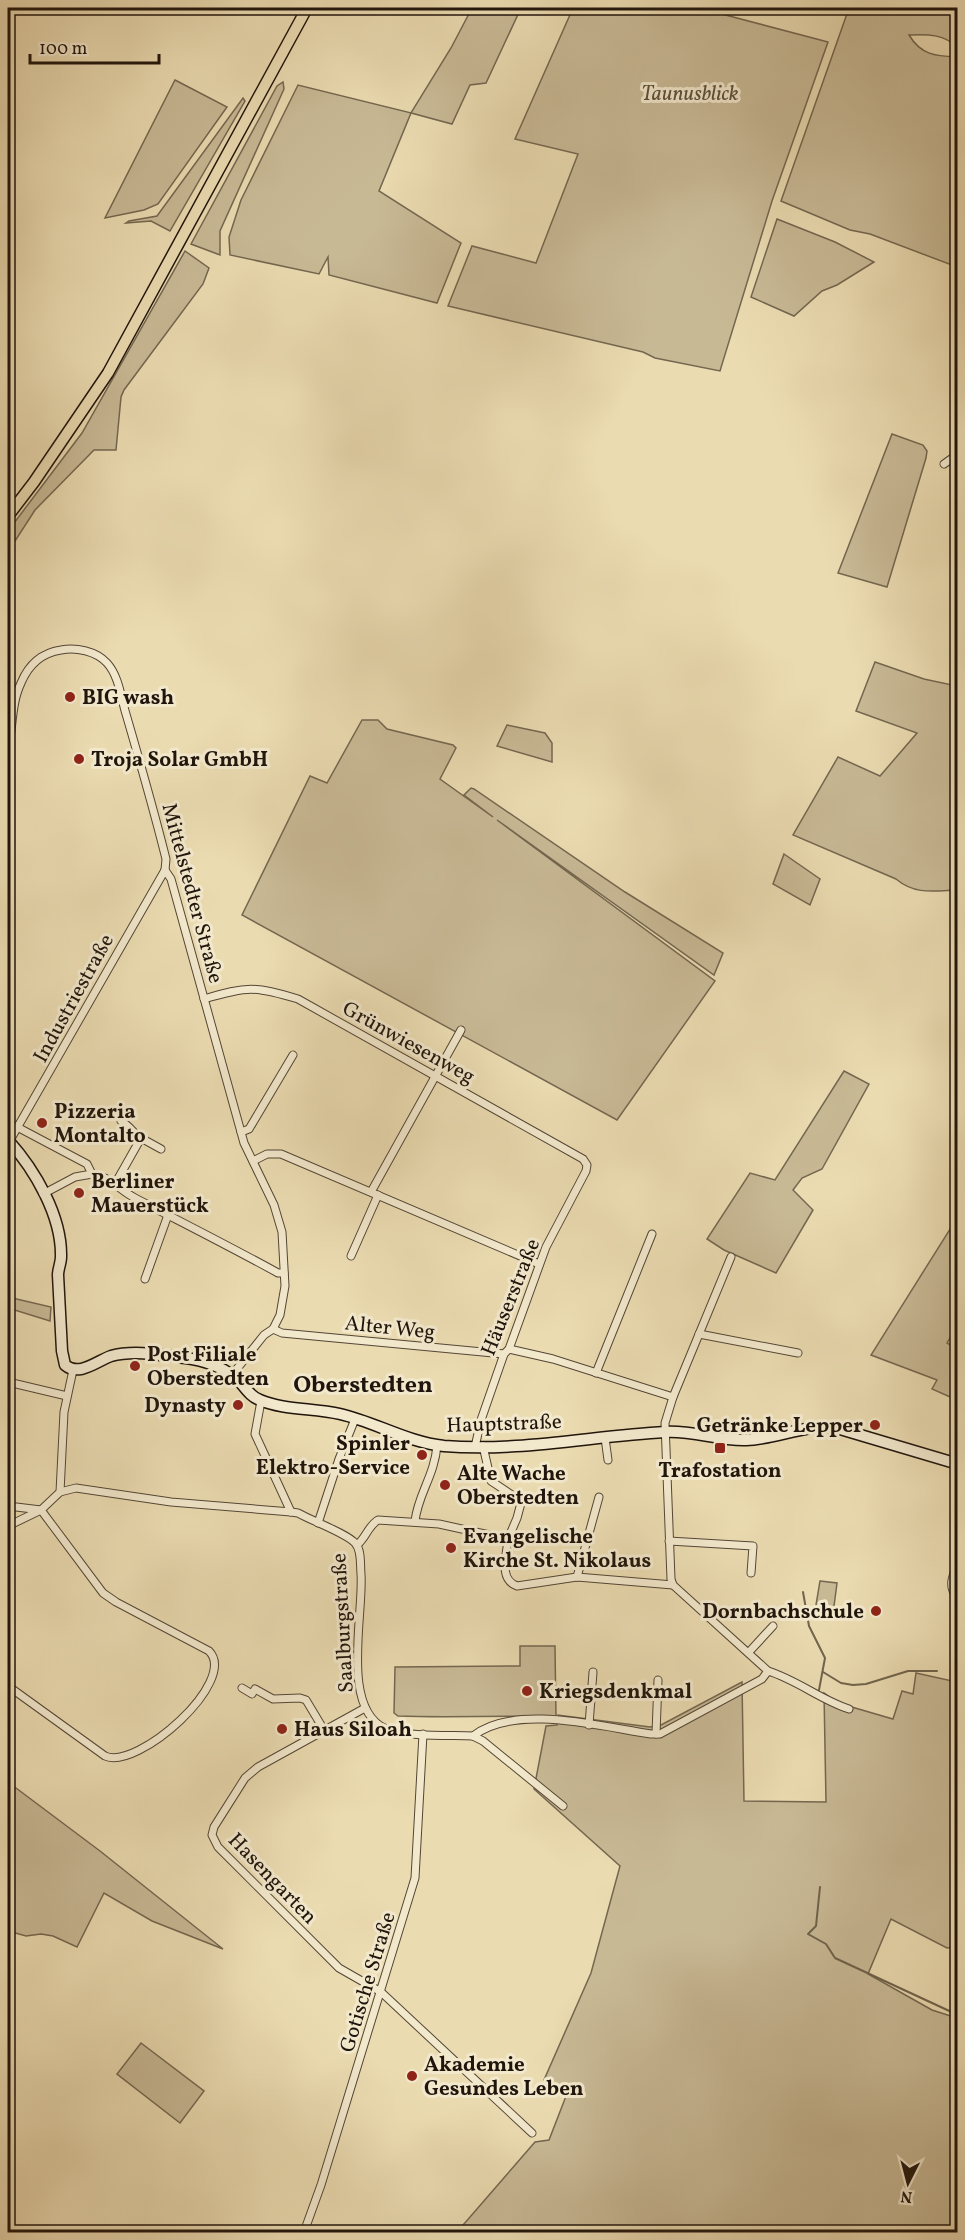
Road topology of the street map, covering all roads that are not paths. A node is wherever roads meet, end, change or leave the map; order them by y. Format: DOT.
graph roads {
  1 [pos="307,8"];
  2 [pos="957,454"];
  3 [pos="944,464"];
  4 [pos="8,516"];
  5 [pos="8,750"];
  6 [pos="165,870"];
  7 [pos="204,999"];
  8 [pos="461,1030"];
  9 [pos="293,1054"];
  10 [pos="435,1076"];
  11 [pos="122,1121"];
  12 [pos="19,1128"];
  13 [pos="241,1132"];
  14 [pos="141,1138"];
  15 [pos="8,1141"];
  16 [pos="161,1149"];
  17 [pos="253,1161"];
  18 [pos="587,1165"];
  19 [pos="92,1174"];
  20 [pos="115,1184"];
  21 [pos="43,1194"];
  22 [pos="374,1194"];
  23 [pos="168,1215"];
  24 [pos="652,1234"];
  25 [pos="351,1256"];
  26 [pos="731,1257"];
  27 [pos="539,1264"];
  28 [pos="284,1273"];
  29 [pos="146,1280"];
  30 [pos="273,1329"];
  31 [pos="699,1335"];
  32 [pos="506,1352"];
  33 [pos="798,1353"];
  34 [pos="73,1370"];
  35 [pos="596,1372"];
  36 [pos="232,1375"];
  37 [pos="8,1382"];
  38 [pos="67,1396"];
  39 [pos="673,1397"];
  40 [pos="261,1401"];
  41 [pos="355,1419"];
  42 [pos="665,1432"];
  43 [pos="605,1438"];
  44 [pos="437,1445"];
  45 [pos="479,1447"];
  46 [pos="608,1460"];
  47 [pos="957,1464"];
  48 [pos="60,1492"];
  49 [pos="599,1497"];
  50 [pos="8,1506"];
  51 [pos="40,1510"];
  52 [pos="291,1512"];
  53 [pos="415,1521"];
  54 [pos="318,1523"];
  55 [pos="8,1527"];
  56 [pos="508,1539"];
  57 [pos="669,1541"];
  58 [pos="357,1545"];
  59 [pos="957,1562"];
  60 [pos="751,1573"];
  61 [pos="577,1577"];
  62 [pos="673,1585"];
  63 [pos="957,1597"];
  64 [pos="773,1626"];
  65 [pos="749,1652"];
  66 [pos="768,1671"];
  67 [pos="593,1672"];
  68 [pos="658,1680"];
  69 [pos="8,1686"];
  70 [pos="242,1688"];
  71 [pos="365,1708"];
  72 [pos="849,1709"];
  73 [pos="589,1725"];
  74 [pos="324,1730"];
  75 [pos="423,1734"];
  76 [pos="656,1734"];
  77 [pos="473,1736"];
  78 [pos="563,1806"];
  79 [pos="381,1992"];
  80 [pos="532,2133"];
  81 [pos="304,2232"];
  1 -- 4 [label="main road"];
  2 -- 3 [label="street"];
  5 -- 6 [label="street, Mittelstedter Straße"];
  6 -- 7 [label="street, Mittelstedter Straße"];
  6 -- 12 [label="street, Industriestraße"];
  7 -- 10 [label="street, Grünwiesenweg"];
  7 -- 13 [label="street, Mittelstedter Straße"];
  8 -- 10 [label="street"];
  9 -- 13 [label="street"];
  10 -- 18 [label="street, Grünwiesenweg"];
  10 -- 22 [label="street"];
  11 -- 14 [label="street"];
  12 -- 15 [label="street, Industriestraße"];
  12 -- 19 [label="street"];
  13 -- 17 [label="street, Mittelstedter Straße"];
  14 -- 16 [label="street"];
  14 -- 20 [label="street"];
  15 -- 21 [label="street"];
  17 -- 22 [label="street"];
  17 -- 28 [label="street, Mittelstedter Straße"];
  18 -- 27 [label="street, Häuserstraße"];
  19 -- 20 [label="street"];
  19 -- 21 [label="street"];
  20 -- 23 [label="street"];
  21 -- 34 [label="street"];
  22 -- 25 [label="street"];
  22 -- 27 [label="street"];
  23 -- 28 [label="street"];
  23 -- 29 [label="street"];
  24 -- 35 [label="street"];
  26 -- 31 [label="street"];
  27 -- 32 [label="street, Häuserstraße"];
  28 -- 30 [label="street, Mittelstedter Straße"];
  30 -- 32 [label="street, Alter Weg"];
  30 -- 36 [label="street, Mittelstedter Straße"];
  31 -- 33 [label="street"];
  31 -- 39 [label="street"];
  32 -- 35 [label="street, Alter Weg"];
  32 -- 45 [label="street, Häuserstraße"];
  34 -- 36 [label="street, Hauptstraße"];
  34 -- 38 [label="street"];
  35 -- 39 [label="street, Alter Weg"];
  36 -- 40 [label="street, Hauptstraße"];
  37 -- 38 [label="street"];
  38 -- 48 [label="street"];
  39 -- 42 [label="street"];
  40 -- 41 [label="street, Hauptstraße"];
  40 -- 52 [label="street"];
  41 -- 44 [label="street, Hauptstraße"];
  41 -- 54 [label="street"];
  42 -- 43 [label="street, Hauptstraße"];
  42 -- 47 [label="street, Hauptstraße"];
  42 -- 57 [label="street"];
  43 -- 45 [label="street, Hauptstraße"];
  43 -- 46 [label="street"];
  44 -- 45 [label="street, Hauptstraße"];
  44 -- 53 [label="street"];
  45 -- 56 [label="street"];
  48 -- 51 [label="street"];
  48 -- 52 [label="street, Saalburgstraße"];
  49 -- 61 [label="street"];
  50 -- 51 [label="street"];
  51 -- 55 [label="street"];
  51 -- 69 [label="street"];
  52 -- 54 [label="street, Saalburgstraße"];
  53 -- 56 [label="street"];
  53 -- 58 [label="street"];
  54 -- 58 [label="street, Saalburgstraße"];
  56 -- 61 [label="street"];
  57 -- 60 [label="street"];
  57 -- 62 [label="street"];
  58 -- 71 [label="street, Saalburgstraße"];
  59 -- 63 [label="street"];
  61 -- 62 [label="street"];
  62 -- 65 [label="street"];
  64 -- 65 [label="street"];
  65 -- 66 [label="street"];
  66 -- 72 [label="street"];
  66 -- 76 [label="street"];
  67 -- 73 [label="street"];
  68 -- 76 [label="street"];
  70 -- 74 [label="street"];
  71 -- 74 [label="street, Hasengarten"];
  71 -- 75 [label="street, Saalburgstraße"];
  73 -- 76 [label="street"];
  73 -- 77 [label="street"];
  74 -- 79 [label="street, Hasengarten"];
  75 -- 77 [label="street, Saalburgstraße"];
  75 -- 79 [label="street, Gotische Straße"];
  77 -- 78 [label="street"];
  79 -- 80 [label="street"];
  79 -- 81 [label="street, Gotische Straße"];
}
